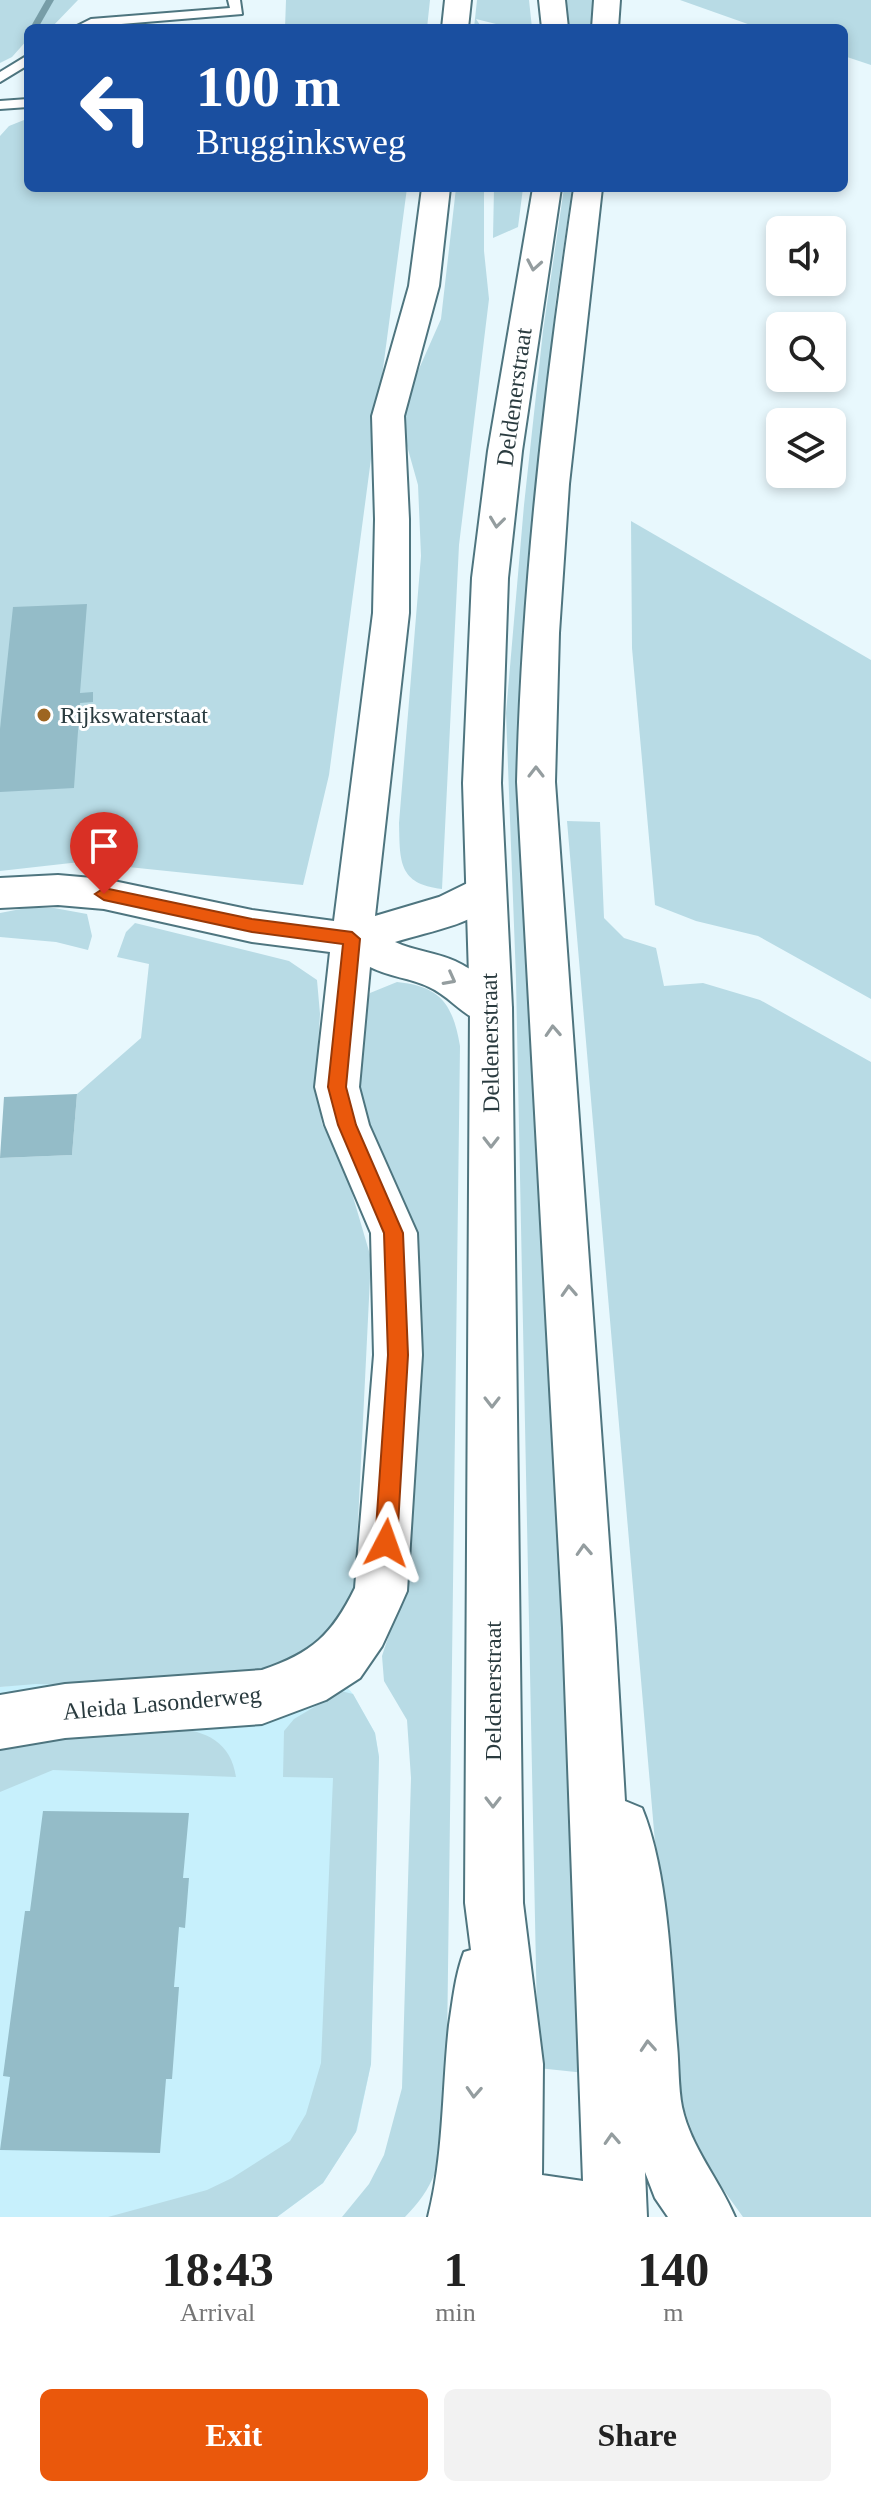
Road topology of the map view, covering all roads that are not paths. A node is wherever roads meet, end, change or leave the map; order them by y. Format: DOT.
graph roads {
  1 [pos="192,0"];
  2 [pos="458,0"];
  3 [pos="552,0"];
  4 [pos="607,0"];
  5 [pos="235,6"];
  6 [pos="174,16"];
  7 [pos="89,24"];
  8 [pos="455,24"];
  9 [pos="555,24"];
  10 [pos="605,24"];
  11 [pos="24,62"];
  12 [pos="0,78"];
  13 [pos="24,103"];
  14 [pos="0,105"];
  15 [pos="436,192"];
  16 [pos="546,192"];
  17 [pos="587,192"];
  18 [pos="486,889"];
  19 [pos="0,893"];
  20 [pos="352,939"];
  21 [pos="491,1008"];
  22 [pos="589,1628"];
  23 [pos="0,1722"];
  24 [pos="690,2196"];
  25 [pos="484,2215"];
  26 [pos="601,2217"];
  27 [pos="616,2217"];
  1 -- 6 [label="lane"];
  2 -- 8 [label="main road"];
  3 -- 9 [label="main road"];
  4 -- 10 [label="main road"];
  5 -- 6 [label="lane"];
  6 -- 7 [label="lane"];
  11 -- 12 [label="lane"];
  13 -- 14 [label="lane"];
  15 -- 20 [label="main road"];
  16 -- 18 [label="main road, Deldenerstraat, one-way"];
  22 -- 17 [label="main road, Deldenerstraat, one-way"];
  18 -- 20 [label="main road"];
  18 -- 21 [label="main road, Deldenerstraat"];
  19 -- 20 [label="main road"];
  20 -- 21 [label="main road, one-way"];
  20 -- 23 [label="main road, Aleida Lasonderweg"];
  21 -- 25 [label="main road, Deldenerstraat, one-way"];
  24 -- 22 [label="main road, Deldenerstraat, one-way"];
  27 -- 22 [label="main road, Deldenerstraat, one-way"];
  25 -- 26 [label="main road"];
}
